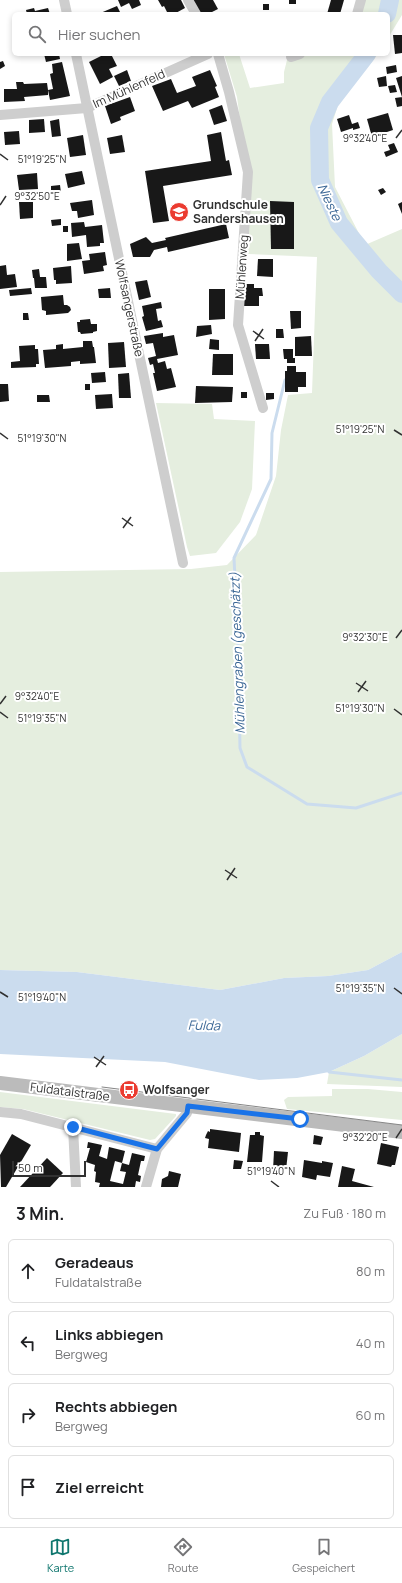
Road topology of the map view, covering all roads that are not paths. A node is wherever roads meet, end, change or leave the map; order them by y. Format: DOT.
graph roads {
  1 [pos="64,0"];
  2 [pos="188,0"];
  3 [pos="361,0"];
  4 [pos="67,12"];
  5 [pos="195,12"];
  6 [pos="358,12"];
  7 [pos="76,56"];
  8 [pos="204,56"];
  9 [pos="219,56"];
  10 [pos="87,108"];
  11 [pos="0,115"];
  12 [pos="263,408"];
  13 [pos="183,563"];
  14 [pos="0,1083"];
  15 [pos="188,1106"];
  16 [pos="0,1112"];
  17 [pos="73,1127"];
  18 [pos="402,1132"];
  19 [pos="157,1149"];
  20 [pos="76,1187"];
  21 [pos="146,1187"];
  1 -- 4 [label="street"];
  2 -- 5 [label="street"];
  3 -- 6 [label="street"];
  7 -- 10 [label="street, Wolfsangerstraße"];
  8 -- 10 [label="street, Im Mühlenfeld"];
  9 -- 12 [label="street, Mühlenweg"];
  10 -- 11 [label="street, Im Mühlenfeld"];
  10 -- 13 [label="street, Wolfsangerstraße"];
  14 -- 15 [label="main road, Fuldatalstraße"];
  15 -- 18 [label="main road, Fuldatalstraße"];
  15 -- 19 [label="street"];
  16 -- 17 [label="street"];
  17 -- 19 [label="street"];
  17 -- 20 [label="street"];
  19 -- 21 [label="street"];
}
